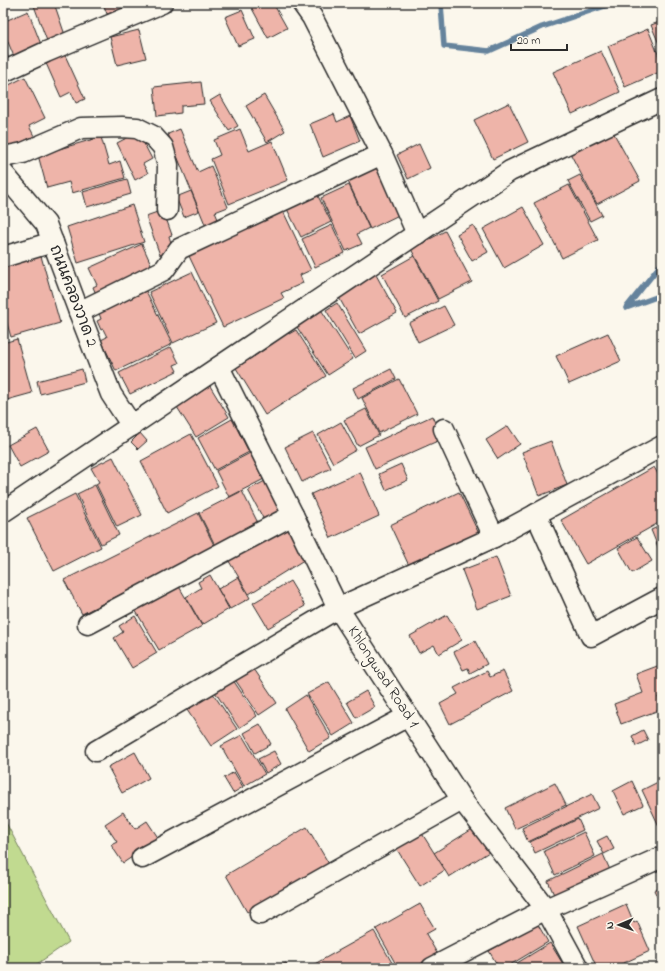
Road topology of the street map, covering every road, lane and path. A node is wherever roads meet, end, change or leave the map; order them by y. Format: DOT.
graph roads {
  1 [pos="162,3"];
  2 [pos="302,3"];
  3 [pos="3,72"];
  4 [pos="662,98"];
  5 [pos="382,154"];
  6 [pos="3,157"];
  7 [pos="3,173"];
  8 [pos="167,210"];
  9 [pos="417,234"];
  10 [pos="53,242"];
  11 [pos="3,257"];
  12 [pos="79,312"];
  13 [pos="219,367"];
  14 [pos="132,426"];
  15 [pos="444,429"];
  16 [pos="662,446"];
  17 [pos="3,512"];
  18 [pos="536,514"];
  19 [pos="294,515"];
  20 [pos="494,536"];
  21 [pos="662,598"];
  22 [pos="338,608"];
  23 [pos="88,624"];
  24 [pos="408,716"];
  25 [pos="96,751"];
  26 [pos="462,800"];
  27 [pos="662,857"];
  28 [pos="142,858"];
  29 [pos="546,909"];
  30 [pos="260,914"];
  31 [pos="432,968"];
  32 [pos="578,968"];
  1 -- 3 [label="street"];
  2 -- 5 [label="street"];
  4 -- 9 [label="street"];
  5 -- 9 [label="street"];
  5 -- 12 [label="street"];
  6 -- 8 [label="street"];
  7 -- 10 [label="street, ถนนคลองวาด 2"];
  9 -- 13 [label="street"];
  10 -- 11 [label="street"];
  10 -- 12 [label="street, ถนนคลองวาด 2"];
  12 -- 14 [label="street, ถนนคลองวาด 2"];
  13 -- 14 [label="street"];
  13 -- 19 [label="street, Khlongwad Road 1"];
  14 -- 17 [label="street"];
  15 -- 20 [label="street"];
  16 -- 18 [label="street"];
  18 -- 20 [label="street"];
  18 -- 21 [label="street"];
  19 -- 22 [label="street, Khlongwad Road 1"];
  19 -- 23 [label="street"];
  20 -- 22 [label="street"];
  22 -- 24 [label="street, Khlongwad Road 1"];
  22 -- 25 [label="street"];
  24 -- 26 [label="street, Khlongwad Road 1"];
  24 -- 28 [label="street"];
  26 -- 29 [label="street, Khlongwad Road 1"];
  26 -- 30 [label="street"];
  27 -- 29 [label="street"];
  29 -- 31 [label="street"];
  29 -- 32 [label="street, Khlongwad Road 1"];
}
